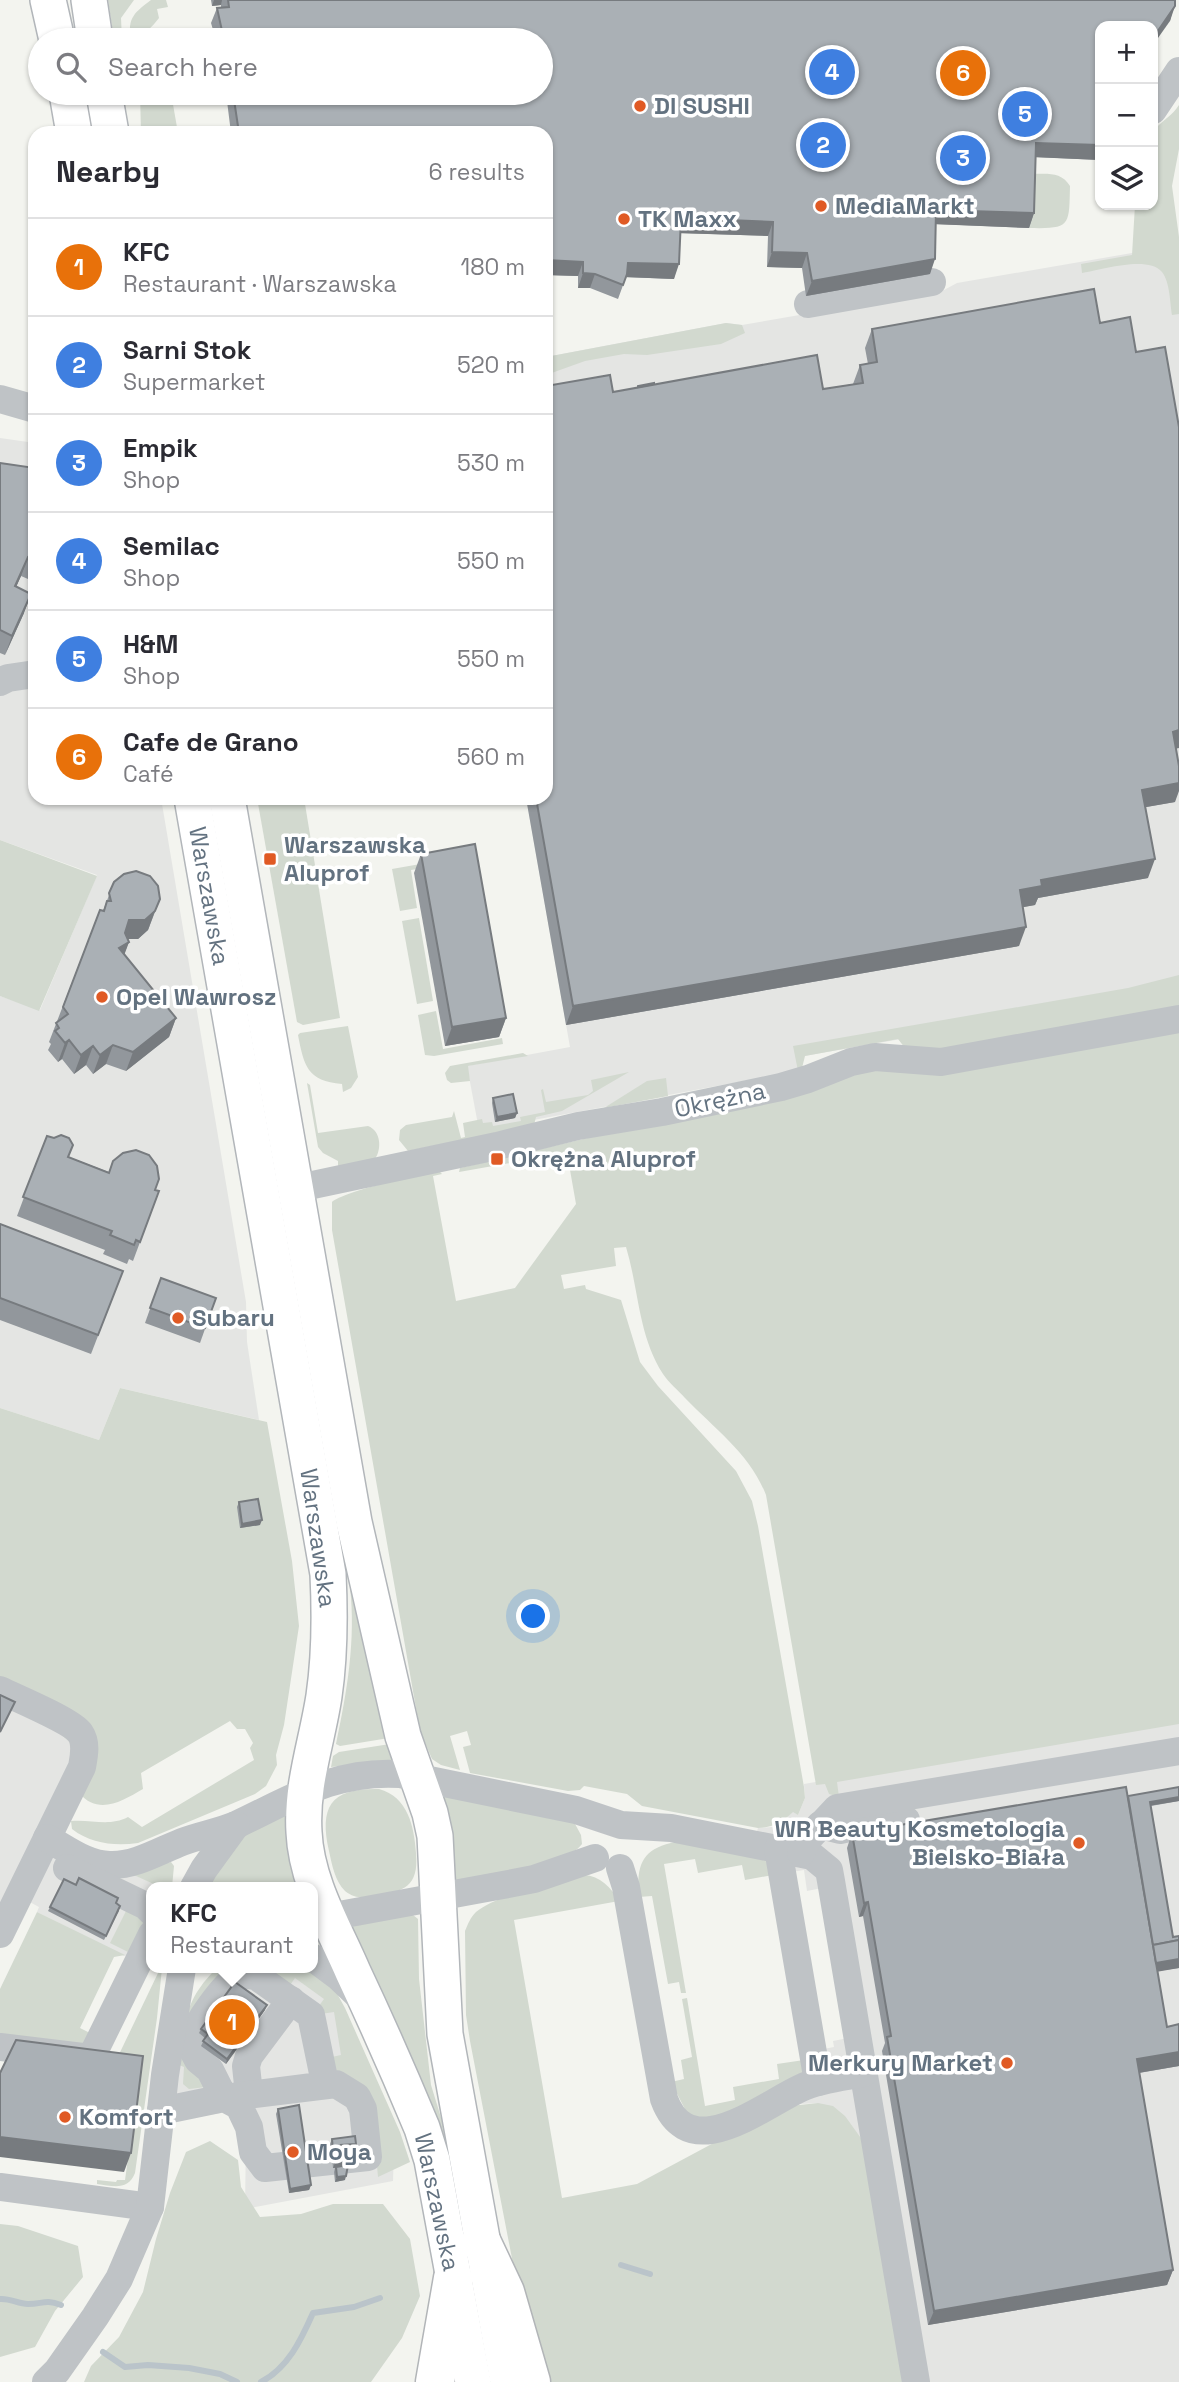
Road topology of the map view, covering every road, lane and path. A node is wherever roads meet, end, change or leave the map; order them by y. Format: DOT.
graph roads {
  1 [pos="48,0"];
  2 [pos="89,0"];
  3 [pos="54,28"];
  4 [pos="93,28"];
  5 [pos="1179,71"];
  6 [pos="1158,102"];
  7 [pos="69,105"];
  8 [pos="106,105"];
  9 [pos="73,126"];
  10 [pos="110,126"];
  11 [pos="932,282"];
  12 [pos="808,304"];
  13 [pos="28,392"];
  14 [pos="0,398"];
  15 [pos="28,407"];
  16 [pos="28,675"];
  17 [pos="0,682"];
  18 [pos="193,805"];
  19 [pos="228,805"];
  20 [pos="1179,1019"];
  21 [pos="296,1189"];
  22 [pos="261,1196"];
  23 [pos="0,1690"];
  24 [pos="1179,1751"];
  25 [pos="417,1779"];
  26 [pos="305,1790"];
  27 [pos="236,1825"];
  28 [pos="621,1825"];
  29 [pos="820,1825"];
  30 [pos="908,1838"];
  31 [pos="43,1846"];
  32 [pos="789,1851"];
  33 [pos="594,1858"];
  34 [pos="620,1868"];
  35 [pos="197,1882"];
  36 [pos="313,1882"];
  37 [pos="439,1898"];
  38 [pos="146,1906"];
  39 [pos="320,1918"];
  40 [pos="0,1934"];
  41 [pos="146,1946"];
  42 [pos="318,1961"];
  43 [pos="182,1973"];
  44 [pos="290,2000"];
  45 [pos="368,2005"];
  46 [pos="0,2047"];
  47 [pos="864,2073"];
  48 [pos="818,2081"];
  49 [pos="325,2083"];
  50 [pos="237,2096"];
  51 [pos="161,2111"];
  52 [pos="0,2187"];
  53 [pos="150,2207"];
  54 [pos="481,2241"];
  55 [pos="453,2278"];
  56 [pos="46,2382"];
  57 [pos="435,2382"];
  58 [pos="473,2382"];
  59 [pos="508,2382"];
  60 [pos="530,2382"];
  61 [pos="916,2382"];
  1 -- 3 [label="main road"];
  2 -- 4 [label="main road"];
  5 -- 6 [label="street"];
  7 -- 9 [label="main road"];
  8 -- 10 [label="main road"];
  11 -- 12 [label="street"];
  13 -- 14 [label="street"];
  14 -- 15 [label="street"];
  16 -- 17 [label="street"];
  18 -- 22 [label="main road, Warszawska"];
  19 -- 21 [label="main road, Warszawska"];
  20 -- 21 [label="street, Okrężna"];
  21 -- 22 [label="street, Okrężna"];
  21 -- 25 [label="main road, Warszawska"];
  22 -- 26 [label="main road, Warszawska"];
  23 -- 31 [label="street"];
  24 -- 29 [label="street"];
  25 -- 26 [label="street"];
  25 -- 28 [label="street"];
  25 -- 37 [label="main road, Warszawska"];
  26 -- 27 [label="street"];
  26 -- 36 [label="main road, Warszawska"];
  27 -- 31 [label="street"];
  27 -- 35 [label="street"];
  28 -- 32 [label="street"];
  28 -- 33 [label="street"];
  28 -- 34 [label="street"];
  29 -- 30 [label="street"];
  29 -- 32 [label="street"];
  31 -- 38 [label="street"];
  31 -- 40 [label="street"];
  32 -- 47 [label="street"];
  32 -- 48 [label="street"];
  33 -- 34 [label="street"];
  33 -- 37 [label="street"];
  34 -- 48 [label="street"];
  37 -- 39 [label="street"];
  37 -- 54 [label="main road, Warszawska"];
  39 -- 45 [label="main road, Warszawska"];
  41 -- 46 [label="street"];
  42 -- 45 [label="street"];
  43 -- 51 [label="street"];
  44 -- 49 [label="street"];
  44 -- 50 [label="street"];
  44 -- 50 [label="street"];
  45 -- 55 [label="main road, Warszawska"];
  47 -- 48 [label="street"];
  47 -- 61 [label="street"];
  49 -- 50 [label="street"];
  49 -- 50 [label="street"];
  50 -- 51 [label="street"];
  51 -- 53 [label="street"];
  52 -- 53 [label="street"];
  53 -- 56 [label="street"];
  54 -- 59 [label="main road, Warszawska"];
  54 -- 60 [label="highway"];
  55 -- 57 [label="highway"];
  55 -- 58 [label="main road, Warszawska"];
}
